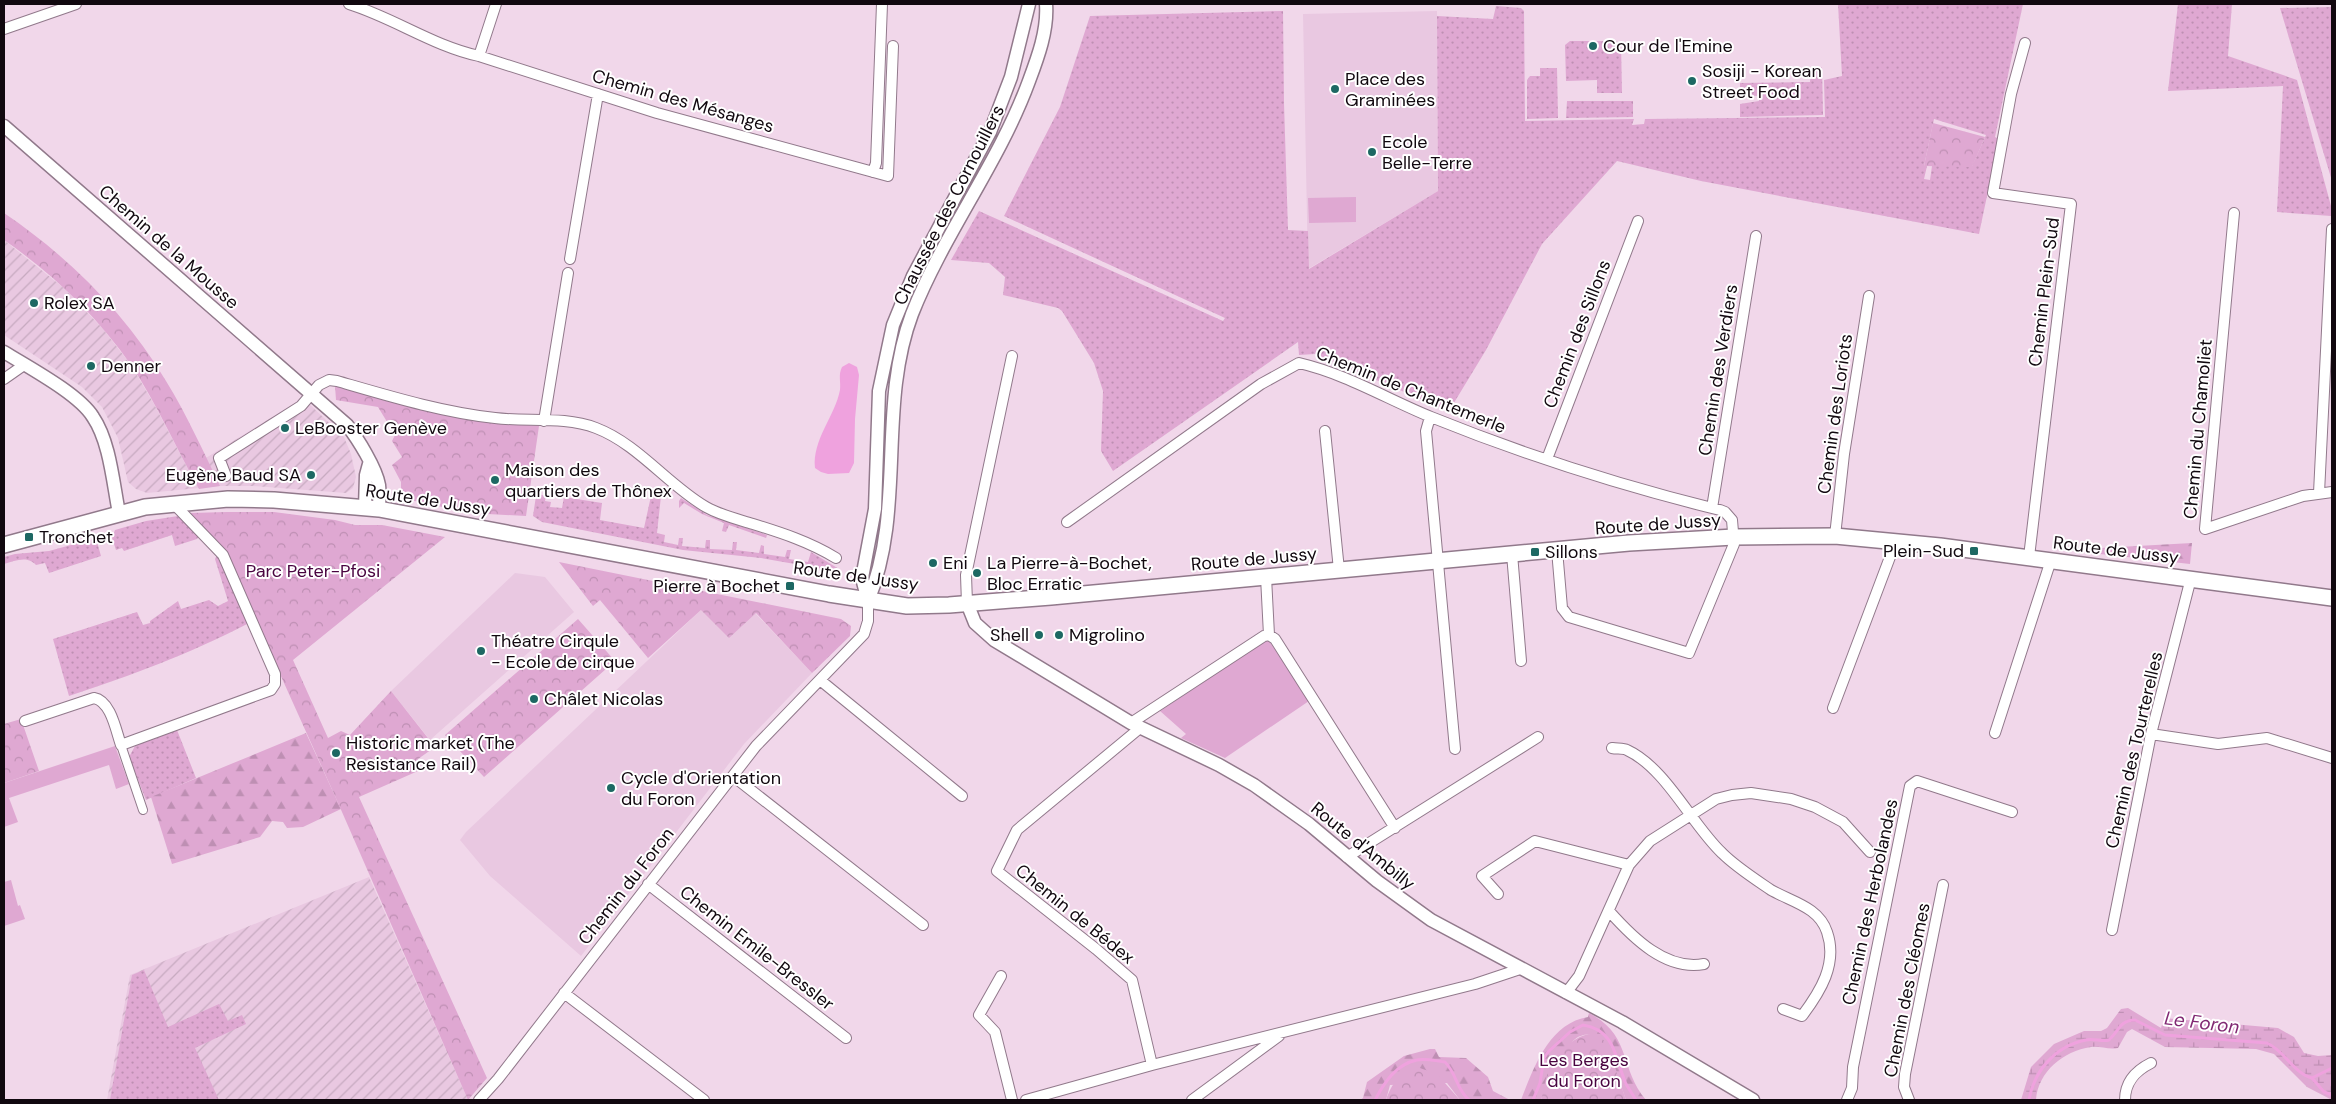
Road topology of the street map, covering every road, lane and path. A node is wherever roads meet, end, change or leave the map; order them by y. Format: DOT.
graph roads {
  1 [pos="76,4"];
  2 [pos="349,4"];
  3 [pos="496,4"];
  4 [pos="882,4"];
  5 [pos="1030,4"];
  6 [pos="1046,4"];
  7 [pos="4,29"];
  8 [pos="2025,43"];
  9 [pos="893,46"];
  10 [pos="480,56"];
  11 [pos="598,94"];
  12 [pos="4,126"];
  13 [pos="873,172"];
  14 [pos="2234,213"];
  15 [pos="1638,221"];
  16 [pos="2332,229"];
  17 [pos="1756,236"];
  18 [pos="570,259"];
  19 [pos="568,273"];
  20 [pos="1869,296"];
  21 [pos="4,352"];
  22 [pos="1012,356"];
  23 [pos="24,365"];
  24 [pos="4,379"];
  25 [pos="313,393"];
  26 [pos="1430,417"];
  27 [pos="544,421"];
  28 [pos="1326,431"];
  29 [pos="1546,460"];
  30 [pos="226,476"];
  31 [pos="2319,492"];
  32 [pos="2332,492"];
  33 [pos="172,502"];
  34 [pos="372,508"];
  35 [pos="1712,508"];
  36 [pos="119,513"];
  37 [pos="1067,522"];
  38 [pos="1835,536"];
  39 [pos="1734,537"];
  40 [pos="1894,541"];
  41 [pos="4,545"];
  42 [pos="1558,550"];
  43 [pos="1512,554"];
  44 [pos="2029,557"];
  45 [pos="836,558"];
  46 [pos="2051,560"];
  47 [pos="1438,561"];
  48 [pos="1340,570"];
  49 [pos="1266,577"];
  50 [pos="2191,578"];
  51 [pos="2332,598"];
  52 [pos="868,601"];
  53 [pos="967,603"];
  54 [pos="1269,635"];
  55 [pos="1521,661"];
  56 [pos="820,680"];
  57 [pos="1833,708"];
  58 [pos="25,721"];
  59 [pos="1136,726"];
  60 [pos="1995,733"];
  61 [pos="2151,734"];
  62 [pos="1538,737"];
  63 [pos="121,745"];
  64 [pos="1612,748"];
  65 [pos="1454,749"];
  66 [pos="2332,758"];
  67 [pos="732,776"];
  68 [pos="962,796"];
  69 [pos="143,810"];
  70 [pos="2012,812"];
  71 [pos="1690,815"];
  72 [pos="1395,828"];
  73 [pos="1870,852"];
  74 [pos="1348,857"];
  75 [pos="1629,865"];
  76 [pos="648,884"];
  77 [pos="1943,885"];
  78 [pos="1498,894"];
  79 [pos="1609,911"];
  80 [pos="923,925"];
  81 [pos="2112,930"];
  82 [pos="1704,964"];
  83 [pos="1520,969"];
  84 [pos="1001,976"];
  85 [pos="564,993"];
  86 [pos="1566,993"];
  87 [pos="1783,1009"];
  88 [pos="1284,1032"];
  89 [pos="846,1038"];
  90 [pos="2151,1063"];
  91 [pos="1152,1065"];
  92 [pos="479,1100"];
  93 [pos="704,1100"];
  94 [pos="1012,1100"];
  95 [pos="1026,1100"];
  96 [pos="1192,1100"];
  97 [pos="1754,1100"];
  98 [pos="1847,1100"];
  99 [pos="1909,1100"];
  100 [pos="2125,1100"];
  1 -- 7 [label="street"];
  2 -- 10 [label="street, Chemin des Mésanges"];
  3 -- 10 [label="street"];
  4 -- 13 [label="street"];
  5 -- 52 [label="street, Chaussée des Cornouillers"];
  6 -- 52 [label="street, Chaussée des Cornouillers"];
  8 -- 44 [label="street, Chemin Plein-Sud"];
  9 -- 13 [label="street"];
  10 -- 11 [label="street, Chemin des Mésanges"];
  11 -- 13 [label="street, Chemin des Mésanges"];
  11 -- 18 [label="street"];
  12 -- 25 [label="street, Chemin de la Mousse"];
  14 -- 31 [label="street, Chemin du Chamoliet"];
  15 -- 29 [label="street, Chemin des Sillons"];
  16 -- 31 [label="street"];
  17 -- 35 [label="street, Chemin des Verdiers"];
  19 -- 27 [label="street"];
  20 -- 38 [label="street, Chemin des Loriots"];
  21 -- 23 [label="street"];
  22 -- 53 [label="street"];
  23 -- 24 [label="street"];
  23 -- 36 [label="street"];
  25 -- 27 [label="street"];
  25 -- 30 [label="street"];
  25 -- 34 [label="street, Chemin de la Mousse"];
  26 -- 29 [label="street, Chemin de Chantemerle"];
  26 -- 37 [label="street, Chemin de Chantemerle"];
  26 -- 47 [label="street"];
  27 -- 45 [label="street"];
  28 -- 48 [label="street"];
  29 -- 35 [label="street, Chemin de Chantemerle"];
  31 -- 32 [label="street, Chemin du Chamoliet"];
  33 -- 34 [label="main road, Route de Jussy"];
  33 -- 36 [label="main road, Route de Jussy"];
  33 -- 63 [label="street"];
  34 -- 52 [label="main road, Route de Jussy"];
  35 -- 39 [label="street, Chemin de Chantemerle"];
  36 -- 41 [label="main road, Route de Jussy"];
  38 -- 39 [label="main road, Route de Jussy"];
  38 -- 40 [label="main road, Route de Jussy"];
  39 -- 42 [label="main road, Route de Jussy"];
  39 -- 42 [label="street"];
  40 -- 44 [label="main road, Route de Jussy"];
  40 -- 57 [label="street"];
  42 -- 43 [label="main road, Route de Jussy"];
  43 -- 47 [label="main road, Route de Jussy"];
  43 -- 55 [label="street"];
  44 -- 46 [label="main road, Route de Jussy"];
  46 -- 50 [label="main road, Route de Jussy"];
  46 -- 60 [label="street"];
  47 -- 48 [label="main road, Route de Jussy"];
  47 -- 65 [label="street"];
  48 -- 49 [label="main road, Route de Jussy"];
  49 -- 53 [label="main road, Route de Jussy"];
  49 -- 54 [label="street"];
  50 -- 51 [label="main road, Route de Jussy"];
  50 -- 61 [label="street, Chemin des Tourterelles"];
  52 -- 53 [label="main road, Route de Jussy"];
  52 -- 56 [label="street, Chemin du Foron"];
  53 -- 59 [label="street, Route d'Ambilly"];
  54 -- 59 [label="street"];
  54 -- 72 [label="street"];
  56 -- 67 [label="street, Chemin du Foron"];
  56 -- 68 [label="street"];
  58 -- 63 [label="street"];
  59 -- 74 [label="street, Route d'Ambilly"];
  59 -- 91 [label="street, Chemin de Bédex"];
  61 -- 66 [label="street"];
  61 -- 81 [label="street, Chemin des Tourterelles"];
  62 -- 72 [label="street"];
  63 -- 69 [label="street"];
  64 -- 71 [label="street"];
  67 -- 76 [label="street, Chemin du Foron"];
  67 -- 80 [label="street"];
  70 -- 98 [label="street, Chemin des Herbolandes"];
  71 -- 73 [label="street"];
  71 -- 75 [label="street"];
  71 -- 87 [label="street"];
  72 -- 74 [label="street"];
  74 -- 83 [label="street, Route d'Ambilly"];
  75 -- 78 [label="street"];
  75 -- 79 [label="street"];
  76 -- 85 [label="street, Chemin du Foron"];
  76 -- 89 [label="street, Chemin Emile-Bressler"];
  77 -- 99 [label="street, Chemin des Cléomes"];
  79 -- 82 [label="street"];
  79 -- 86 [label="street"];
  83 -- 86 [label="street, Route d'Ambilly"];
  83 -- 88 [label="street"];
  84 -- 94 [label="street"];
  85 -- 92 [label="street, Chemin du Foron"];
  85 -- 93 [label="street"];
  86 -- 97 [label="street, Route d'Ambilly"];
  88 -- 91 [label="street"];
  88 -- 96 [label="street"];
  90 -- 100 [label="street"];
  91 -- 95 [label="street"];
}
